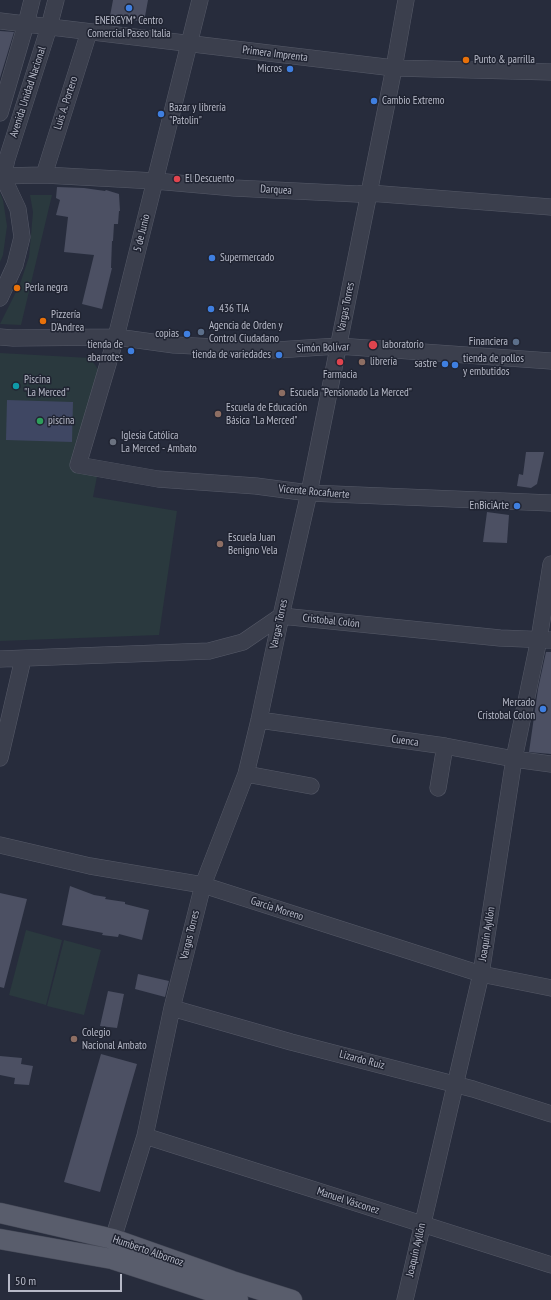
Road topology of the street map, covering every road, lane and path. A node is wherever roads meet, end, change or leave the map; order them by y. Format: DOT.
graph roads {
  1 [pos="32,0"];
  2 [pos="56,0"];
  3 [pos="200,0"];
  4 [pos="406,0"];
  5 [pos="0,21"];
  6 [pos="26,24"];
  7 [pos="49,27"];
  8 [pos="89,32"];
  9 [pos="189,44"];
  10 [pos="394,68"];
  11 [pos="551,72"];
  12 [pos="0,113"];
  13 [pos="44,174"];
  14 [pos="2,176"];
  15 [pos="155,181"];
  16 [pos="369,193"];
  17 [pos="551,207"];
  18 [pos="0,298"];
  19 [pos="0,337"];
  20 [pos="116,338"];
  21 [pos="338,346"];
  22 [pos="551,361"];
  23 [pos="78,465"];
  24 [pos="309,493"];
  25 [pos="551,503"];
  26 [pos="551,564"];
  27 [pos="281,616"];
  28 [pos="545,639"];
  29 [pos="0,659"];
  30 [pos="23,659"];
  31 [pos="259,720"];
  32 [pos="445,746"];
  33 [pos="0,758"];
  34 [pos="514,759"];
  35 [pos="551,764"];
  36 [pos="246,774"];
  37 [pos="311,786"];
  38 [pos="438,788"];
  39 [pos="0,845"];
  40 [pos="203,886"];
  41 [pos="481,974"];
  42 [pos="551,988"];
  43 [pos="172,1008"];
  44 [pos="456,1085"];
  45 [pos="551,1114"];
  46 [pos="145,1136"];
  47 [pos="0,1213"];
  48 [pos="422,1225"];
  49 [pos="0,1238"];
  50 [pos="113,1238"];
  51 [pos="112,1259"];
  52 [pos="551,1265"];
  53 [pos="238,1300"];
  54 [pos="292,1300"];
  55 [pos="405,1300"];
  1 -- 6 [label="street, Avenida Unidad Nacional"];
  2 -- 7 [label="street, Avenida Unidad Nacional"];
  3 -- 9 [label="street, 5 de Junio"];
  4 -- 10 [label="street, Vargas Torres"];
  5 -- 6 [label="street, Primera Imprenta"];
  6 -- 7 [label="street, Primera Imprenta"];
  6 -- 12 [label="street, Avenida Unidad Nacional"];
  7 -- 8 [label="street, Primera Imprenta"];
  7 -- 14 [label="street, Avenida Unidad Nacional"];
  8 -- 9 [label="street, Primera Imprenta"];
  8 -- 13 [label="street, Luis A. Portero"];
  9 -- 10 [label="street, Primera Imprenta"];
  9 -- 15 [label="street, 5 de Junio"];
  10 -- 11 [label="street, Primera Imprenta"];
  10 -- 16 [label="street, Vargas Torres"];
  13 -- 14 [label="street, Darquea"];
  13 -- 15 [label="street, Darquea"];
  14 -- 18 [label="street"];
  15 -- 16 [label="street, Darquea"];
  15 -- 20 [label="street, 5 de Junio"];
  16 -- 17 [label="street, Darquea"];
  16 -- 21 [label="street, Vargas Torres"];
  19 -- 20 [label="street, Simón Bolívar"];
  20 -- 21 [label="street, Simón Bolívar"];
  20 -- 23 [label="street, 5 de Junio"];
  21 -- 22 [label="street, Simón Bolívar"];
  21 -- 24 [label="street, Vargas Torres"];
  23 -- 24 [label="street, Vicente Rocafuerte"];
  24 -- 25 [label="street, Vicente Rocafuerte"];
  24 -- 27 [label="street, Vargas Torres"];
  26 -- 28 [label="street, Joaquín Ayllón"];
  27 -- 28 [label="street, Cristobal Colón"];
  27 -- 30 [label="street"];
  27 -- 31 [label="street, Vargas Torres"];
  28 -- 34 [label="street, Joaquín Ayllón"];
  29 -- 30 [label="street"];
  30 -- 33 [label="street"];
  31 -- 32 [label="street, Cuenca"];
  31 -- 36 [label="street, Vargas Torres"];
  32 -- 34 [label="street, Cuenca"];
  32 -- 38 [label="street"];
  34 -- 35 [label="street, Cuenca"];
  34 -- 41 [label="street, Joaquín Ayllón"];
  36 -- 37 [label="street"];
  36 -- 40 [label="street, Vargas Torres"];
  39 -- 40 [label="street, García Moreno"];
  40 -- 41 [label="street, García Moreno"];
  40 -- 43 [label="street, Vargas Torres"];
  41 -- 42 [label="street, García Moreno"];
  41 -- 44 [label="street, Joaquín Ayllón"];
  43 -- 44 [label="street, Lizardo Ruiz"];
  43 -- 46 [label="street, Vargas Torres"];
  44 -- 45 [label="street, Lizardo Ruiz"];
  44 -- 48 [label="street, Joaquín Ayllón"];
  46 -- 48 [label="street, Manuel Vásconez"];
  46 -- 50 [label="street, Vargas Torres"];
  47 -- 50 [label="main road, Humberto Albornoz"];
  48 -- 52 [label="street, Manuel Vásconez"];
  48 -- 55 [label="street, Joaquín Ayllón"];
  49 -- 51 [label="main road, Humberto Albornoz"];
  50 -- 51 [label="street, Vargas Torres"];
  50 -- 54 [label="main road, Humberto Albornoz"];
  51 -- 53 [label="main road, Humberto Albornoz"];
}
